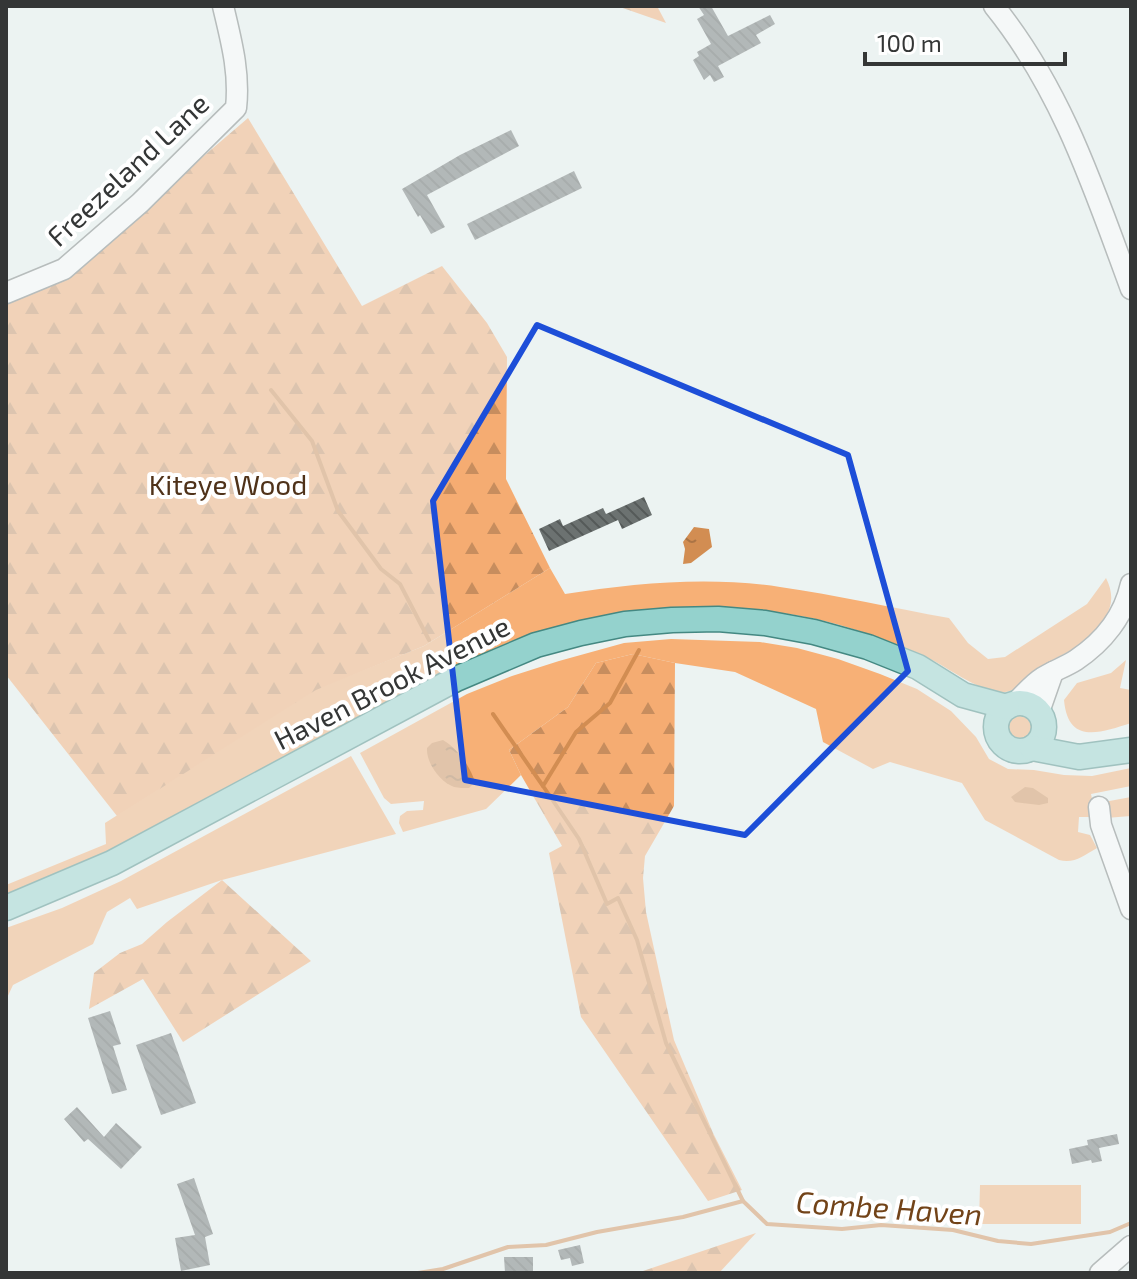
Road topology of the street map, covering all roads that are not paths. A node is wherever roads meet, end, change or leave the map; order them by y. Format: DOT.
graph roads {
  1 [pos="223,6"];
  2 [pos="994,6"];
  3 [pos="1131,289"];
  4 [pos="6,293"];
  5 [pos="1131,584"];
  6 [pos="1053,672"];
  7 [pos="963,695"];
  8 [pos="1010,705"];
  9 [pos="1042,718"];
  10 [pos="998,736"];
  11 [pos="1032,748"];
  12 [pos="1131,750"];
  13 [pos="1079,757"];
  14 [pos="1095,819"];
  15 [pos="6,908"];
  16 [pos="1131,909"];
  17 [pos="1131,1246"];
  18 [pos="1100,1273"];
  1 -- 4 [label="street, Freezeland Lane"];
  2 -- 3 [label="street"];
  5 -- 6 [label="street"];
  6 -- 8 [label="street"];
  6 -- 9 [label="street"];
  7 -- 8 [label="main road, Haven Brook Avenue"];
  7 -- 10 [label="main road, Haven Brook Avenue"];
  7 -- 15 [label="main road, Haven Brook Avenue"];
  8 -- 9 [label="main road"];
  8 -- 10 [label="main road"];
  9 -- 11 [label="main road"];
  9 -- 13 [label="main road"];
  10 -- 11 [label="main road"];
  11 -- 13 [label="main road"];
  12 -- 13 [label="main road"];
  14 -- 16 [label="street"];
  17 -- 18 [label="street"];
}
